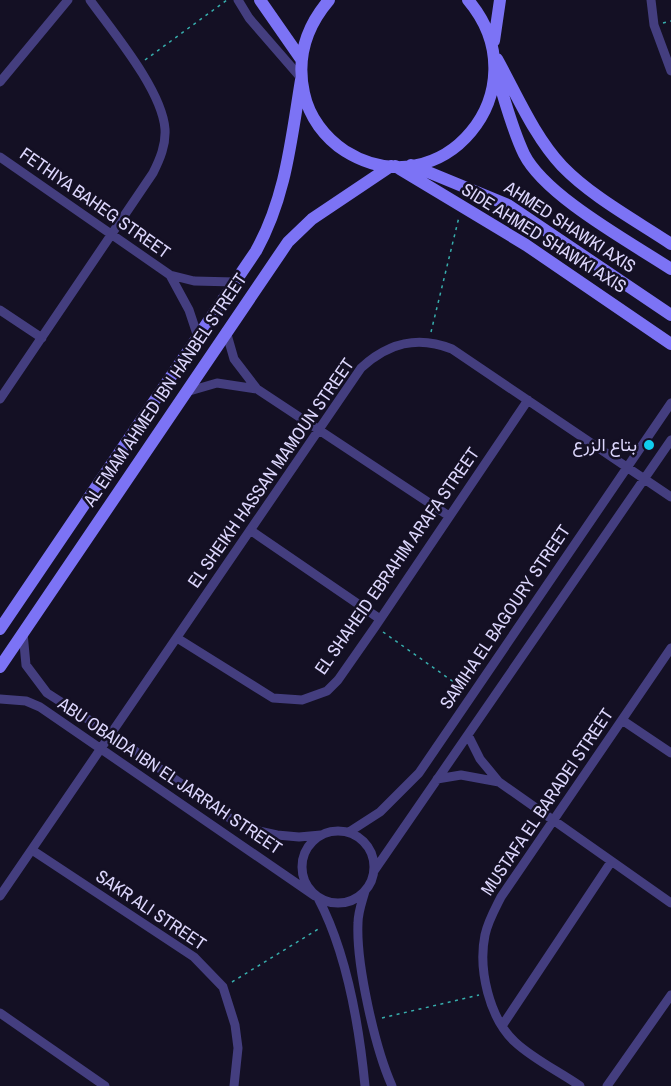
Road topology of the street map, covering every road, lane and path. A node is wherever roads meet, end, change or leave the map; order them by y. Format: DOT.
graph roads {
  1 [pos="68,0"];
  2 [pos="90,0"];
  3 [pos="227,0"];
  4 [pos="238,0"];
  5 [pos="260,0"];
  6 [pos="329,0"];
  7 [pos="468,0"];
  8 [pos="500,0"];
  9 [pos="651,0"];
  10 [pos="494,49"];
  11 [pos="301,59"];
  12 [pos="137,66"];
  13 [pos="671,71"];
  14 [pos="496,72"];
  15 [pos="301,79"];
  16 [pos="0,82"];
  17 [pos="0,157"];
  18 [pos="411,165"];
  19 [pos="393,166"];
  20 [pos="462,207"];
  21 [pos="113,235"];
  22 [pos="671,244"];
  23 [pos="671,269"];
  24 [pos="170,275"];
  25 [pos="235,282"];
  26 [pos="0,310"];
  27 [pos="671,315"];
  28 [pos="226,331"];
  29 [pos="198,337"];
  30 [pos="42,338"];
  31 [pos="428,342"];
  32 [pos="671,344"];
  33 [pos="257,389"];
  34 [pos="161,391"];
  35 [pos="182,397"];
  36 [pos="0,399"];
  37 [pos="528,400"];
  38 [pos="671,404"];
  39 [pos="319,430"];
  40 [pos="671,440"];
  41 [pos="627,467"];
  42 [pos="644,479"];
  43 [pos="671,497"];
  44 [pos="450,516"];
  45 [pos="250,530"];
  46 [pos="378,623"];
  47 [pos="2,624"];
  48 [pos="23,631"];
  49 [pos="177,638"];
  50 [pos="671,648"];
  51 [pos="0,666"];
  52 [pos="472,694"];
  53 [pos="0,699"];
  54 [pos="622,720"];
  55 [pos="111,734"];
  56 [pos="468,735"];
  57 [pos="100,748"];
  58 [pos="671,753"];
  59 [pos="437,779"];
  60 [pos="499,782"];
  61 [pos="553,821"];
  62 [pos="349,832"];
  63 [pos="321,835"];
  64 [pos="32,850"];
  65 [pos="611,862"];
  66 [pos="374,871"];
  67 [pos="365,891"];
  68 [pos="0,896"];
  69 [pos="316,897"];
  70 [pos="671,903"];
  71 [pos="330,922"];
  72 [pos="223,987"];
  73 [pos="489,993"];
  74 [pos="671,995"];
  75 [pos="0,1013"];
  76 [pos="372,1020"];
  77 [pos="502,1026"];
  78 [pos="105,1086"];
  79 [pos="234,1086"];
  80 [pos="365,1086"];
  81 [pos="392,1086"];
  82 [pos="580,1086"];
  83 [pos="608,1086"];
  1 -- 16 [label="street"];
  2 -- 12 [label="street"];
  3 -- 12 [label="path"];
  4 -- 15 [label="street"];
  5 -- 11 [label="street"];
  6 -- 11 [label="street"];
  7 -- 10 [label="street"];
  8 -- 10 [label="street"];
  9 -- 13 [label="street"];
  10 -- 14 [label="street"];
  10 -- 22 [label="street"];
  11 -- 15 [label="street"];
  12 -- 21 [label="street"];
  14 -- 18 [label="street"];
  14 -- 23 [label="street, AHMED SHAWKI AXIS"];
  15 -- 19 [label="street"];
  15 -- 25 [label="street, AL EMAM AHMED IBN HANBEL STREET"];
  17 -- 21 [label="street, FETHIYA BAHEG STREET"];
  18 -- 19 [label="street"];
  18 -- 27 [label="street, AHMED SHAWKI AXIS"];
  19 -- 20 [label="street, SIDE AHMED SHAWKI AXIS"];
  19 -- 28 [label="street, AL EMAM AHMED IBN HANBEL STREET"];
  20 -- 31 [label="path"];
  20 -- 32 [label="street, SIDE AHMED SHAWKI AXIS"];
  21 -- 24 [label="street, FETHIYA BAHEG STREET"];
  21 -- 30 [label="street"];
  24 -- 25 [label="street, FETHIYA BAHEG STREET"];
  24 -- 29 [label="street, FETHIYA BAHEG STREET"];
  25 -- 29 [label="street, AL EMAM AHMED IBN HANBEL STREET"];
  26 -- 30 [label="street"];
  28 -- 33 [label="street"];
  28 -- 35 [label="street, AL EMAM AHMED IBN HANBEL STREET"];
  29 -- 34 [label="street, AL EMAM AHMED IBN HANBEL STREET"];
  30 -- 36 [label="street"];
  31 -- 37 [label="street, EL SHEIKH HASSAN MAMOUN STREET"];
  31 -- 39 [label="street, EL SHEIKH HASSAN MAMOUN STREET"];
  33 -- 35 [label="street"];
  33 -- 39 [label="street"];
  34 -- 35 [label="street"];
  34 -- 47 [label="street, AL EMAM AHMED IBN HANBEL STREET"];
  35 -- 48 [label="street, AL EMAM AHMED IBN HANBEL STREET"];
  37 -- 41 [label="street, EL SHEIKH HASSAN MAMOUN STREET"];
  37 -- 44 [label="street, EL SHAHEID EBRAHIM ARAFA STREET"];
  38 -- 41 [label="street, SAMIHA EL BAGOURY STREET"];
  39 -- 44 [label="street"];
  39 -- 45 [label="street, EL SHEIKH HASSAN MAMOUN STREET"];
  40 -- 42 [label="street, SAMIHA EL BAGOURY STREET"];
  41 -- 42 [label="street, EL SHEIKH HASSAN MAMOUN STREET"];
  41 -- 52 [label="street, SAMIHA EL BAGOURY STREET"];
  42 -- 43 [label="street, EL SHEIKH HASSAN MAMOUN STREET"];
  42 -- 56 [label="street, SAMIHA EL BAGOURY STREET"];
  44 -- 46 [label="street, EL SHAHEID EBRAHIM ARAFA STREET"];
  45 -- 46 [label="street"];
  45 -- 49 [label="street, EL SHEIKH HASSAN MAMOUN STREET"];
  46 -- 49 [label="street, EL SHAHEID EBRAHIM ARAFA STREET"];
  46 -- 52 [label="path"];
  48 -- 51 [label="street, AL EMAM AHMED IBN HANBEL STREET"];
  48 -- 55 [label="street, ABU OBAIDA IBN EL JARRAH STREET"];
  49 -- 55 [label="street, EL SHEIKH HASSAN MAMOUN STREET"];
  50 -- 54 [label="street, MUSTAFA EL BARADEI STREET"];
  52 -- 62 [label="street, SAMIHA EL BAGOURY STREET"];
  53 -- 57 [label="street, ABU OBAIDA IBN EL JARRAH STREET"];
  54 -- 58 [label="street"];
  54 -- 61 [label="street, MUSTAFA EL BARADEI STREET"];
  55 -- 57 [label="street, EL SHEIKH HASSAN MAMOUN STREET"];
  55 -- 63 [label="street, ABU OBAIDA IBN EL JARRAH STREET"];
  56 -- 59 [label="street, SAMIHA EL BAGOURY STREET"];
  56 -- 60 [label="street"];
  57 -- 64 [label="street, EL SHEIKH HASSAN MAMOUN STREET"];
  57 -- 69 [label="street, ABU OBAIDA IBN EL JARRAH STREET"];
  59 -- 60 [label="street"];
  59 -- 66 [label="street, SAMIHA EL BAGOURY STREET"];
  60 -- 61 [label="street"];
  61 -- 65 [label="street"];
  61 -- 73 [label="street, MUSTAFA EL BARADEI STREET"];
  62 -- 63 [label="street"];
  62 -- 66 [label="street"];
  63 -- 69 [label="street"];
  64 -- 68 [label="street, EL SHEIKH HASSAN MAMOUN STREET"];
  64 -- 72 [label="street, SAKR ALI STREET"];
  65 -- 70 [label="street"];
  65 -- 77 [label="street"];
  66 -- 67 [label="street"];
  67 -- 69 [label="street"];
  67 -- 76 [label="street"];
  69 -- 71 [label="street, ABU OBAIDA IBN EL JARRAH STREET"];
  71 -- 72 [label="path"];
  71 -- 80 [label="street, ABU OBAIDA IBN EL JARRAH STREET"];
  72 -- 79 [label="street, SAKR ALI STREET"];
  73 -- 76 [label="path"];
  73 -- 77 [label="street, MUSTAFA EL BARADEI STREET"];
  74 -- 83 [label="street"];
  75 -- 78 [label="street"];
  76 -- 81 [label="street"];
  77 -- 82 [label="street, MUSTAFA EL BARADEI STREET"];
}
